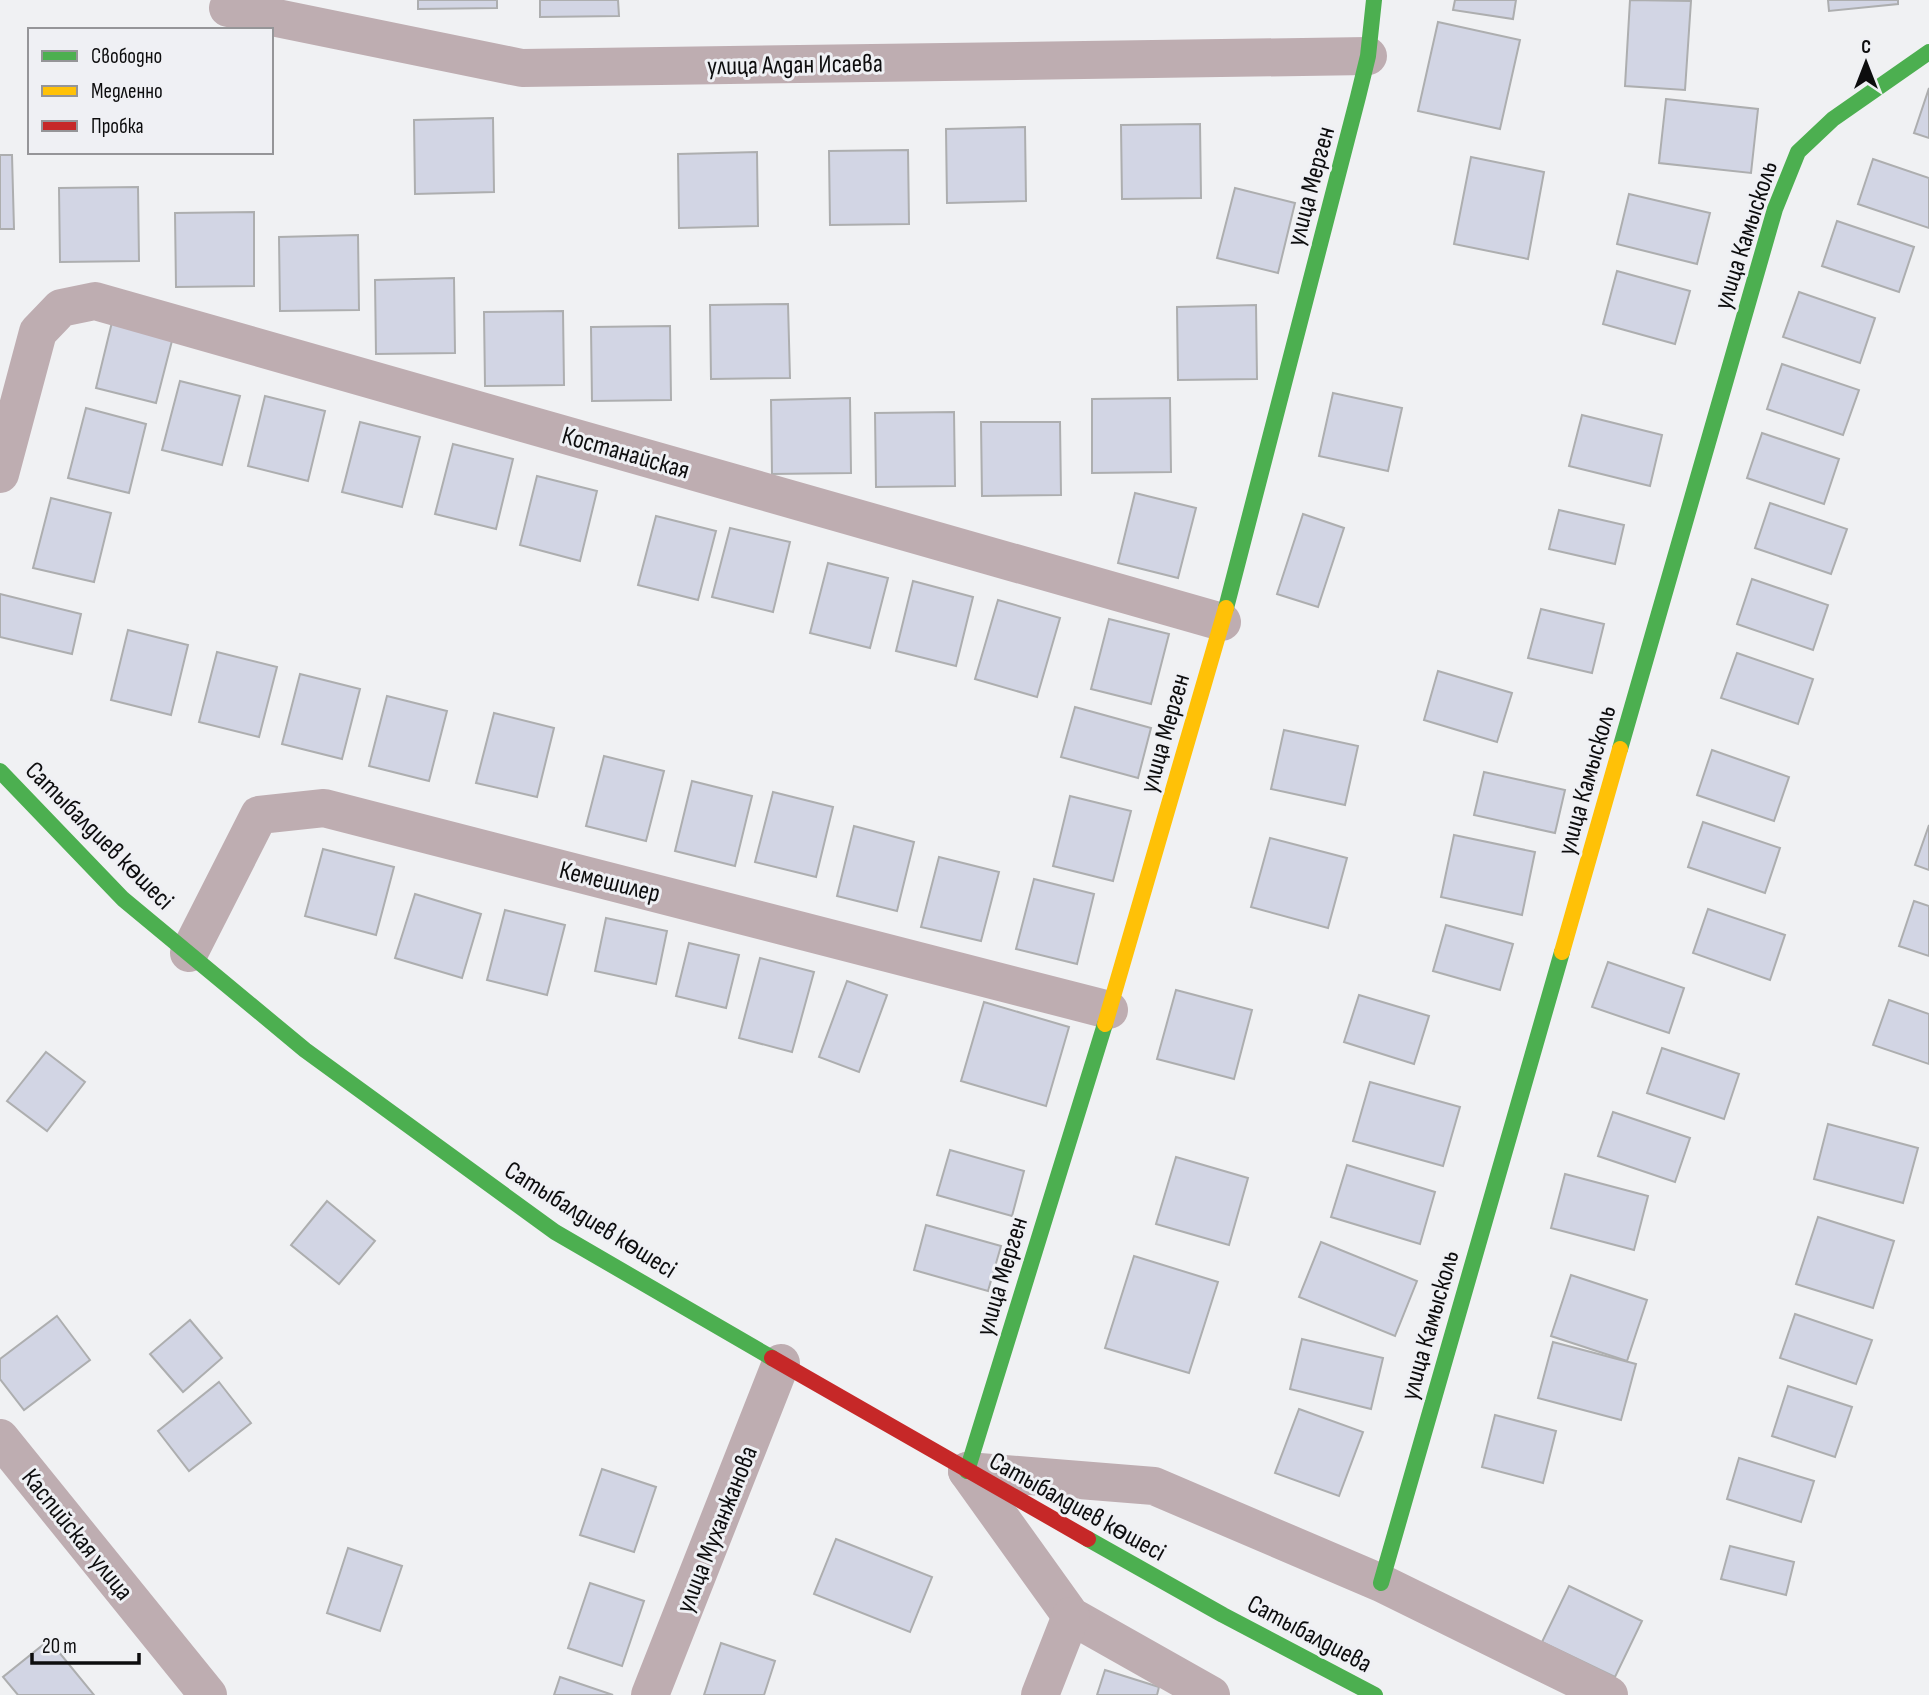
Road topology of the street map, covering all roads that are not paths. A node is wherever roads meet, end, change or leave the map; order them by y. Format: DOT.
graph roads {
  1 [pos="1374,0"];
  2 [pos="228,8"];
  3 [pos="1929,51"];
  4 [pos="1368,56"];
  5 [pos="0,474"];
  6 [pos="1222,622"];
  7 [pos="0,771"];
  8 [pos="189,953"];
  9 [pos="1109,1010"];
  10 [pos="781,1363"];
  11 [pos="0,1438"];
  12 [pos="967,1471"];
  13 [pos="1381,1583"];
  14 [pos="1223,1615"];
  15 [pos="1071,1616"];
  16 [pos="208,1695"];
  17 [pos="650,1695"];
  18 [pos="1040,1695"];
  19 [pos="1211,1695"];
  20 [pos="1375,1695"];
  21 [pos="1609,1695"];
  1 -- 4 [label="street, улица Мерген"];
  2 -- 4 [label="street, улица Алдан Исаева"];
  3 -- 13 [label="street, улица Камысколь"];
  4 -- 6 [label="street, улица Мерген"];
  5 -- 6 [label="street, Костанайская"];
  6 -- 9 [label="street, улица Мерген"];
  7 -- 8 [label="street, Сатыбалдиев көшесі"];
  8 -- 9 [label="street, Кемешилер"];
  8 -- 10 [label="street, Сатыбалдиев көшесі"];
  9 -- 12 [label="street, улица Мерген"];
  10 -- 12 [label="street, Сатыбалдиев көшесі"];
  10 -- 17 [label="street, улица Муханжанова"];
  11 -- 16 [label="street, Каспийская улица"];
  12 -- 13 [label="street"];
  12 -- 14 [label="street, Сатыбалдиев көшесі"];
  12 -- 15 [label="street"];
  13 -- 21 [label="street"];
  14 -- 20 [label="street, Сатыбалдиева"];
  15 -- 18 [label="street"];
  15 -- 19 [label="street"];
}
